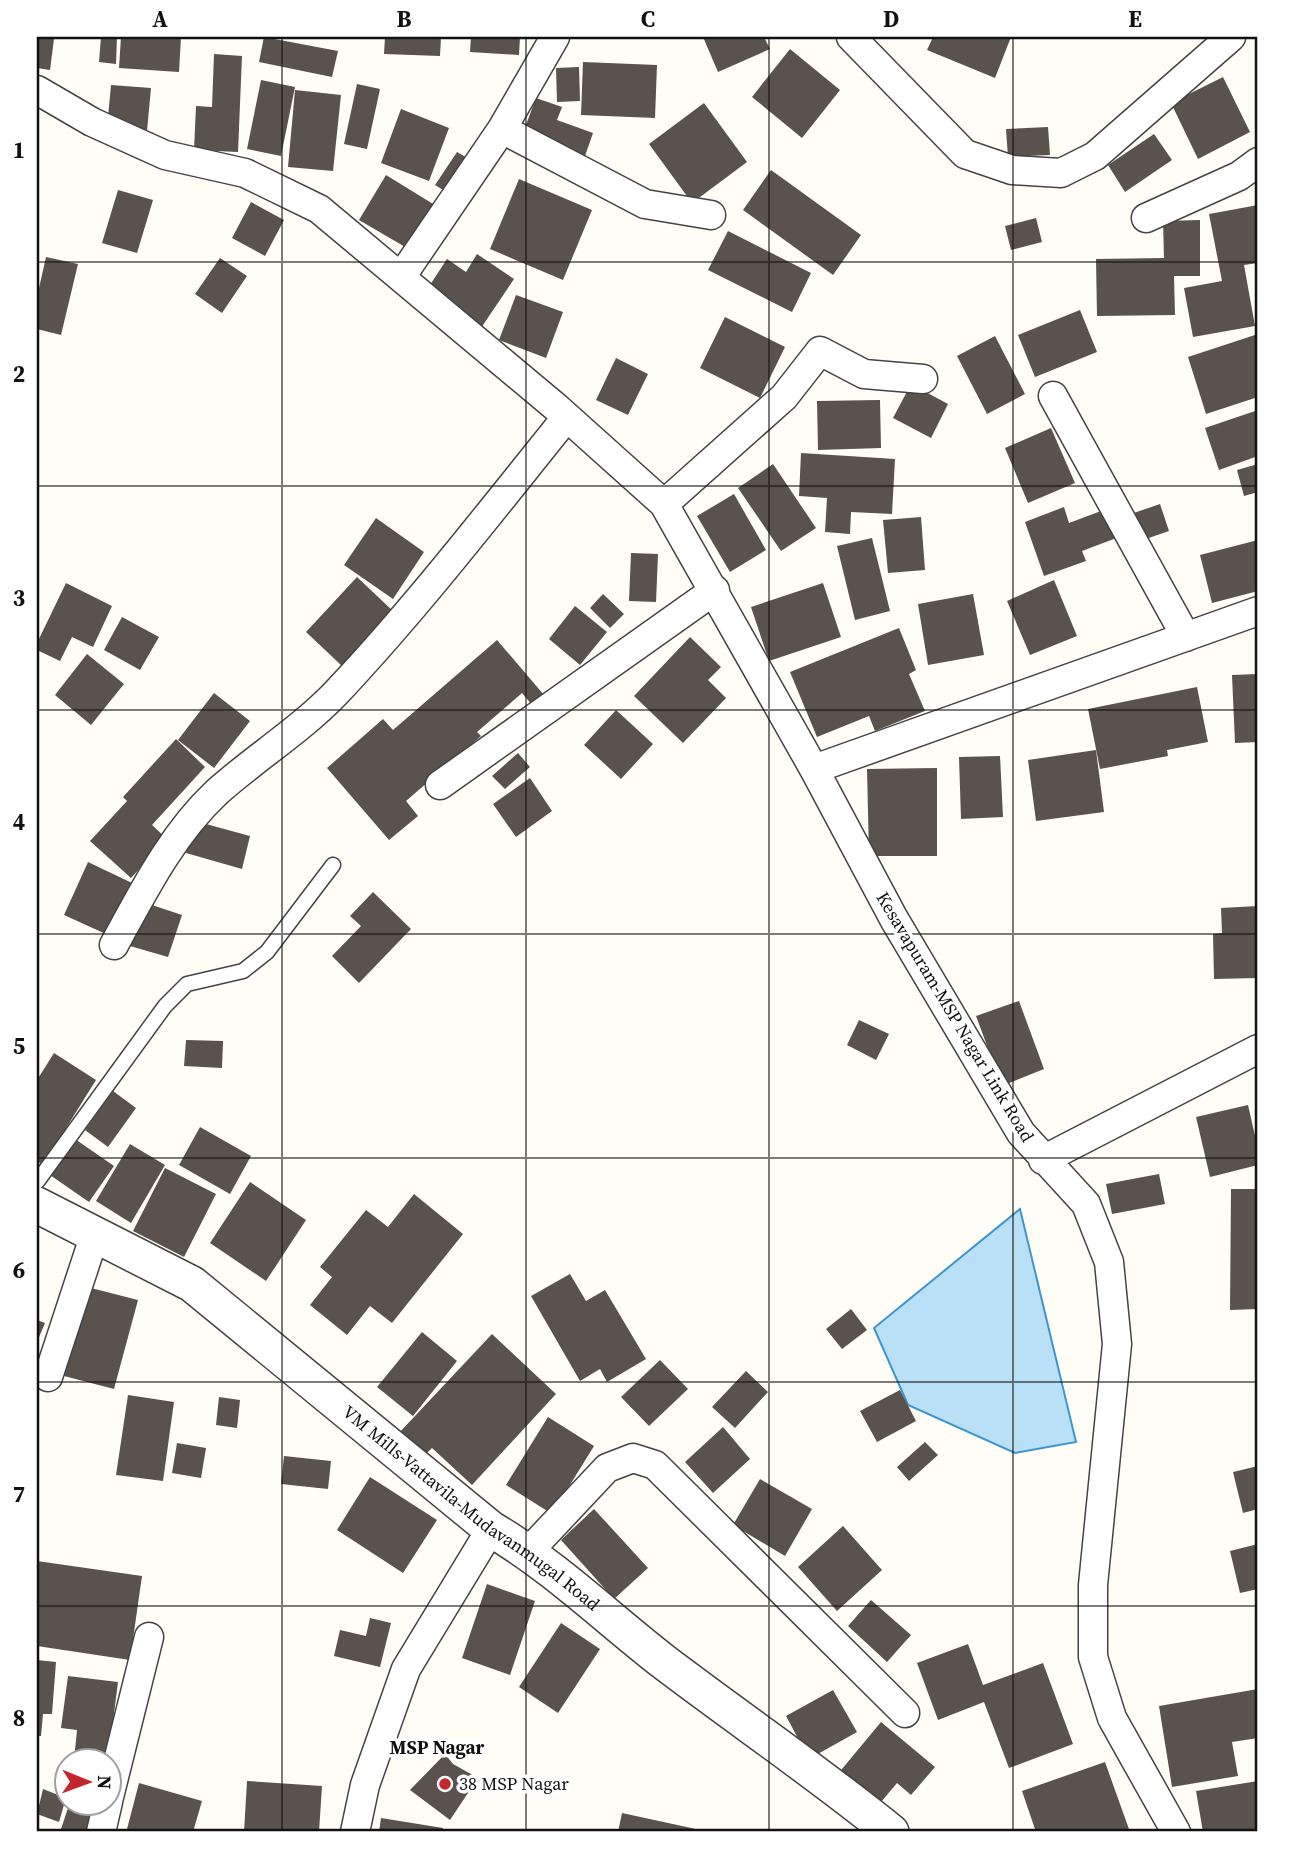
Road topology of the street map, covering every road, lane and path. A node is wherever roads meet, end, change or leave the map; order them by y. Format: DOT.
graph roads {
  1 [pos="555,37"];
  2 [pos="850,37"];
  3 [pos="1231,37"];
  4 [pos="37,90"];
  5 [pos="502,129"];
  6 [pos="1258,162"];
  7 [pos="711,215"];
  8 [pos="1146,218"];
  9 [pos="401,277"];
  10 [pos="923,379"];
  11 [pos="1053,397"];
  12 [pos="566,418"];
  13 [pos="664,504"];
  14 [pos="715,590"];
  15 [pos="1258,611"];
  16 [pos="1186,637"];
  17 [pos="814,769"];
  18 [pos="440,785"];
  19 [pos="333,865"];
  20 [pos="114,945"];
  21 [pos="1257,1051"];
  22 [pos="1043,1160"];
  23 [pos="37,1182"];
  24 [pos="37,1205"];
  25 [pos="95,1234"];
  26 [pos="48,1377"];
  27 [pos="491,1529"];
  28 [pos="529,1551"];
  29 [pos="149,1637"];
  30 [pos="905,1713"];
  31 [pos="122,1746"];
  32 [pos="355,1832"];
  33 [pos="891,1832"];
  34 [pos="1175,1832"];
  1 -- 5 [label="street"];
  2 -- 3 [label="street"];
  4 -- 9 [label="street, Kesavapuram-MSP Nagar Link Road"];
  5 -- 7 [label="street"];
  5 -- 9 [label="street"];
  6 -- 8 [label="street"];
  9 -- 12 [label="street, Kesavapuram-MSP Nagar Link Road"];
  10 -- 13 [label="street"];
  11 -- 16 [label="street"];
  12 -- 13 [label="street, Kesavapuram-MSP Nagar Link Road"];
  12 -- 20 [label="street"];
  13 -- 14 [label="street, Kesavapuram-MSP Nagar Link Road"];
  14 -- 17 [label="street, Kesavapuram-MSP Nagar Link Road"];
  14 -- 18 [label="street"];
  15 -- 16 [label="street"];
  16 -- 17 [label="street"];
  17 -- 22 [label="street, Kesavapuram-MSP Nagar Link Road"];
  19 -- 23 [label="lane"];
  21 -- 22 [label="street"];
  22 -- 34 [label="street, Kesavapuram-MSP Nagar Link Road"];
  24 -- 25 [label="street, VM Mills-Vattavila-Mudavanmugal Road"];
  25 -- 26 [label="street"];
  25 -- 27 [label="street, VM Mills-Vattavila-Mudavanmugal Road"];
  27 -- 28 [label="street, VM Mills-Vattavila-Mudavanmugal Road"];
  27 -- 32 [label="street"];
  28 -- 30 [label="street"];
  28 -- 33 [label="street, VM Mills-Vattavila-Mudavanmugal Road"];
  29 -- 31 [label="street"];
}
